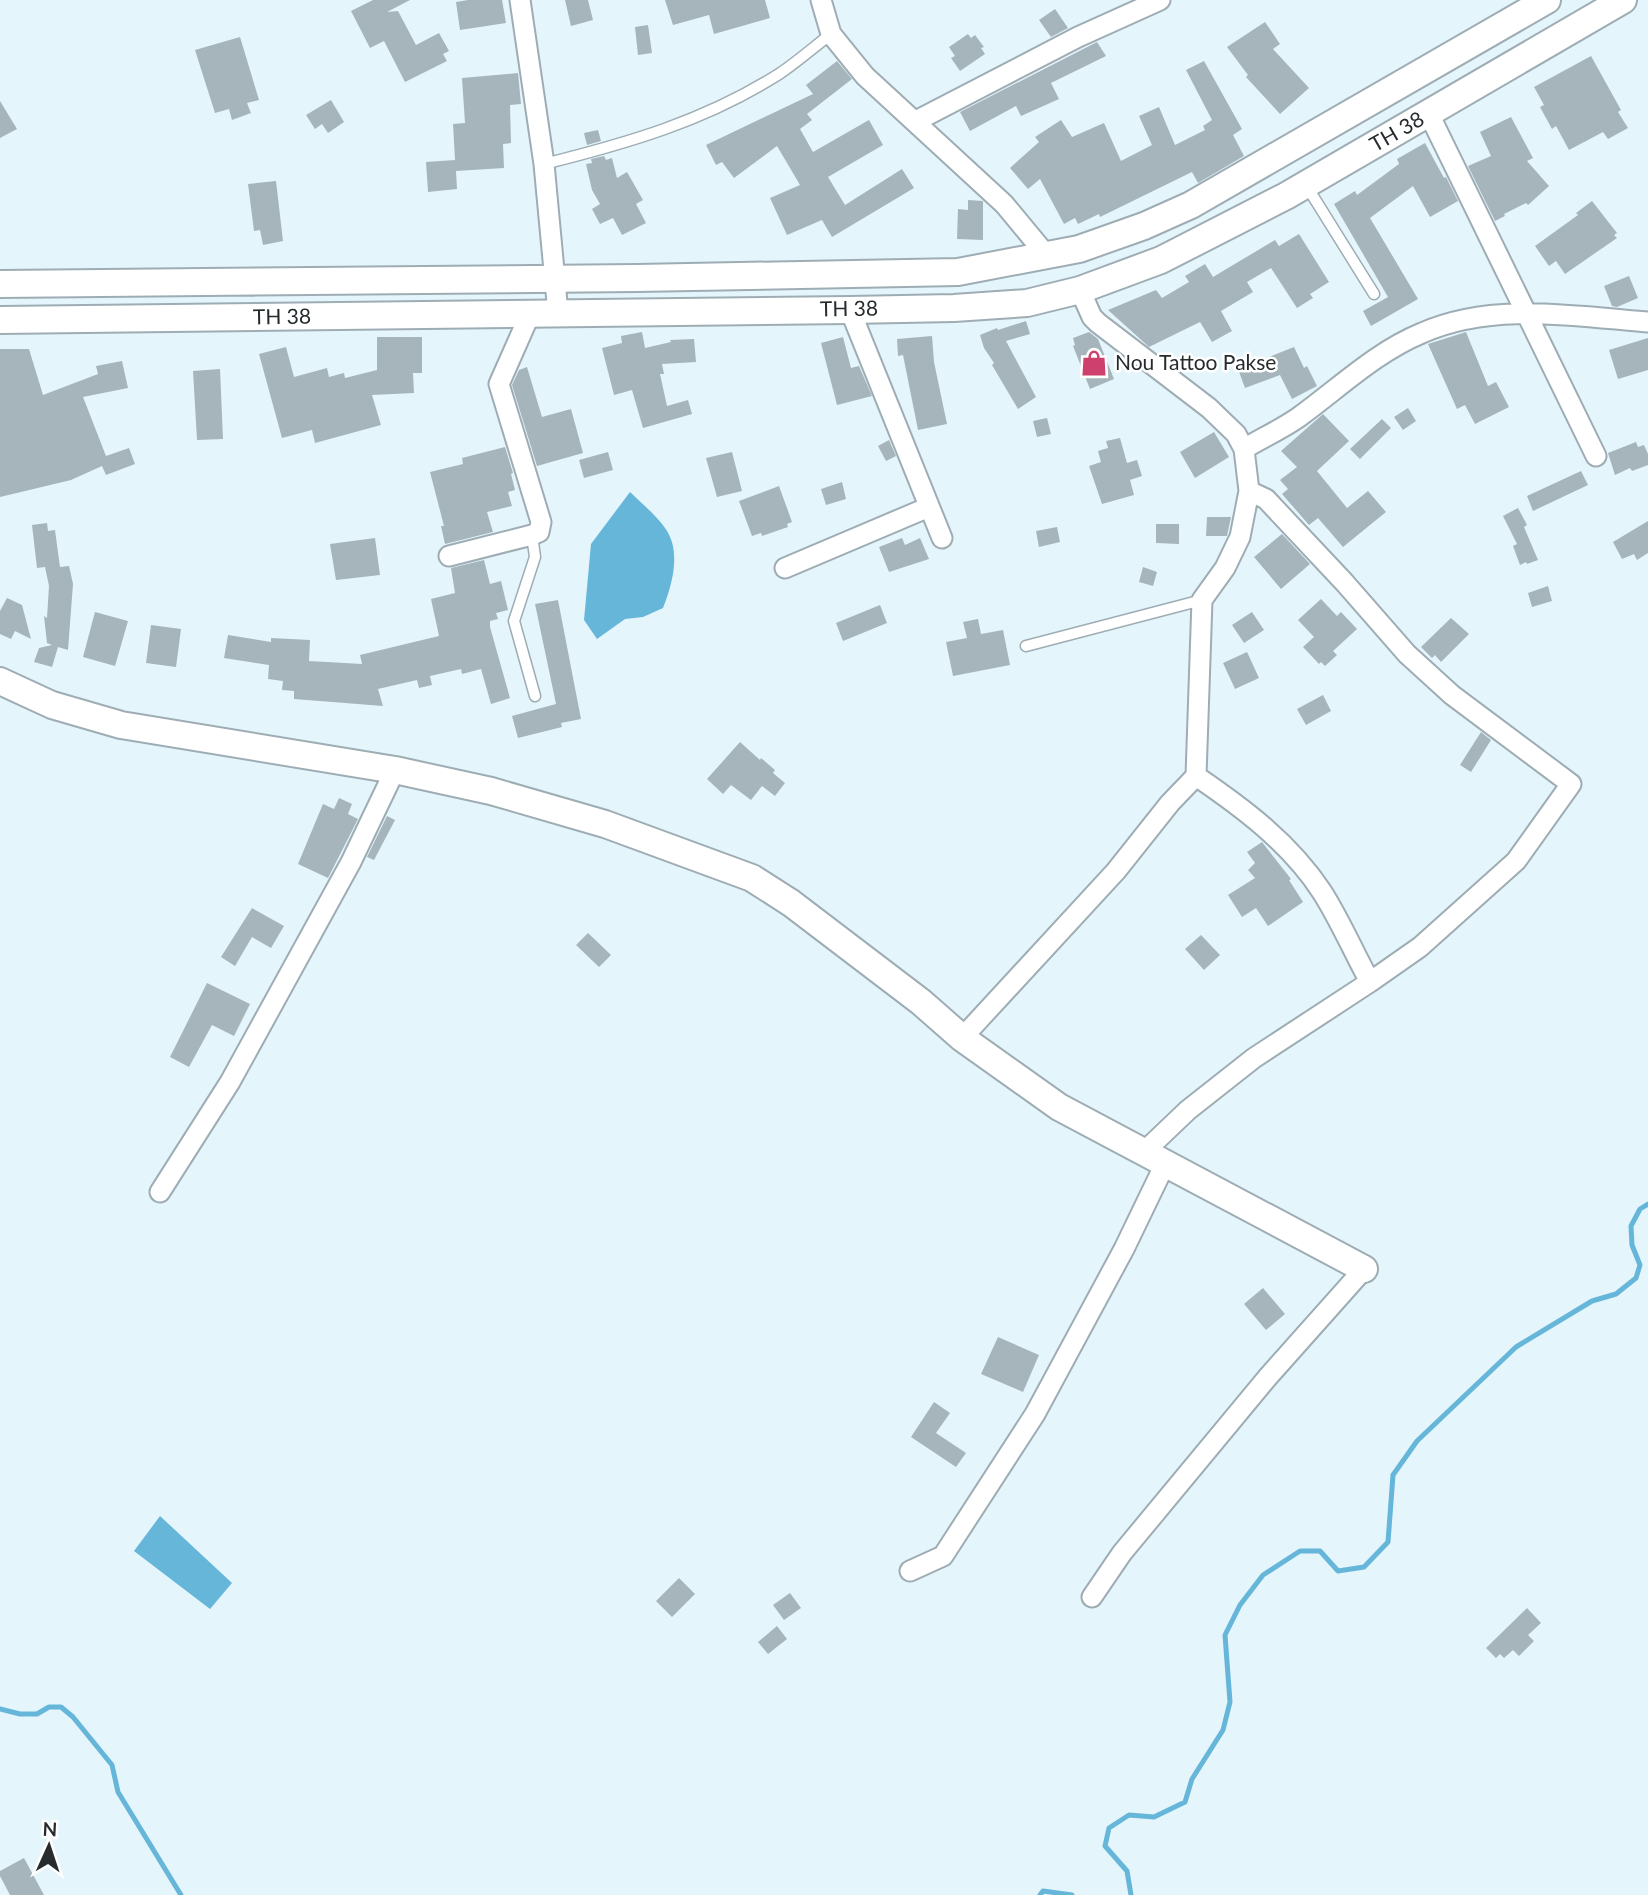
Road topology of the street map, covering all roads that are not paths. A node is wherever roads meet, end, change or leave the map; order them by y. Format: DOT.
graph roads {
  1 [pos="520,0"];
  2 [pos="821,0"];
  3 [pos="1160,0"];
  4 [pos="1547,0"];
  5 [pos="1623,0"];
  6 [pos="831,34"];
  7 [pos="1429,114"];
  8 [pos="916,121"];
  9 [pos="544,164"];
  10 [pos="1306,184"];
  11 [pos="1144,226"];
  12 [pos="1048,257"];
  13 [pos="1161,260"];
  14 [pos="555,279"];
  15 [pos="0,284"];
  16 [pos="1080,290"];
  17 [pos="1374,294"];
  18 [pos="850,310"];
  19 [pos="558,313"];
  20 [pos="1527,313"];
  21 [pos="530,314"];
  22 [pos="0,320"];
  23 [pos="1648,322"];
  24 [pos="1244,449"];
  25 [pos="1596,456"];
  26 [pos="1249,491"];
  27 [pos="929,507"];
  28 [pos="532,535"];
  29 [pos="942,538"];
  30 [pos="449,556"];
  31 [pos="786,568"];
  32 [pos="1202,600"];
  33 [pos="1026,646"];
  34 [pos="0,681"];
  35 [pos="535,696"];
  36 [pos="395,771"];
  37 [pos="1196,776"];
  38 [pos="1370,982"];
  39 [pos="962,1038"];
  40 [pos="1155,1156"];
  41 [pos="160,1192"];
  42 [pos="1364,1269"];
  43 [pos="910,1571"];
  44 [pos="1092,1597"];
  1 -- 9 [label="street"];
  2 -- 6 [label="street"];
  3 -- 8 [label="street"];
  4 -- 11 [label="street, TH 38"];
  5 -- 7 [label="street, TH 38"];
  6 -- 8 [label="street"];
  6 -- 9 [label="lane"];
  7 -- 10 [label="street, TH 38"];
  7 -- 20 [label="street"];
  8 -- 12 [label="street"];
  9 -- 14 [label="street"];
  10 -- 13 [label="street, TH 38"];
  10 -- 17 [label="lane"];
  11 -- 12 [label="street, TH 38"];
  11 -- 13 [label="street"];
  12 -- 14 [label="street, TH 38"];
  13 -- 16 [label="street, TH 38"];
  14 -- 15 [label="street, TH 38"];
  14 -- 19 [label="street"];
  16 -- 18 [label="street, TH 38"];
  16 -- 24 [label="street"];
  18 -- 19 [label="street, TH 38"];
  18 -- 27 [label="street"];
  19 -- 21 [label="street, TH 38"];
  20 -- 23 [label="street"];
  20 -- 24 [label="street"];
  20 -- 25 [label="street"];
  21 -- 22 [label="street, TH 38"];
  21 -- 28 [label="street"];
  24 -- 26 [label="street"];
  26 -- 32 [label="street"];
  26 -- 38 [label="street"];
  27 -- 29 [label="street"];
  27 -- 31 [label="street"];
  28 -- 30 [label="street"];
  28 -- 35 [label="lane"];
  32 -- 33 [label="lane"];
  32 -- 37 [label="street"];
  34 -- 36 [label="street"];
  36 -- 39 [label="street"];
  36 -- 41 [label="street"];
  37 -- 38 [label="street"];
  37 -- 39 [label="street"];
  38 -- 40 [label="street"];
  39 -- 40 [label="street"];
  40 -- 42 [label="street"];
  40 -- 43 [label="street"];
  42 -- 44 [label="street"];
}
